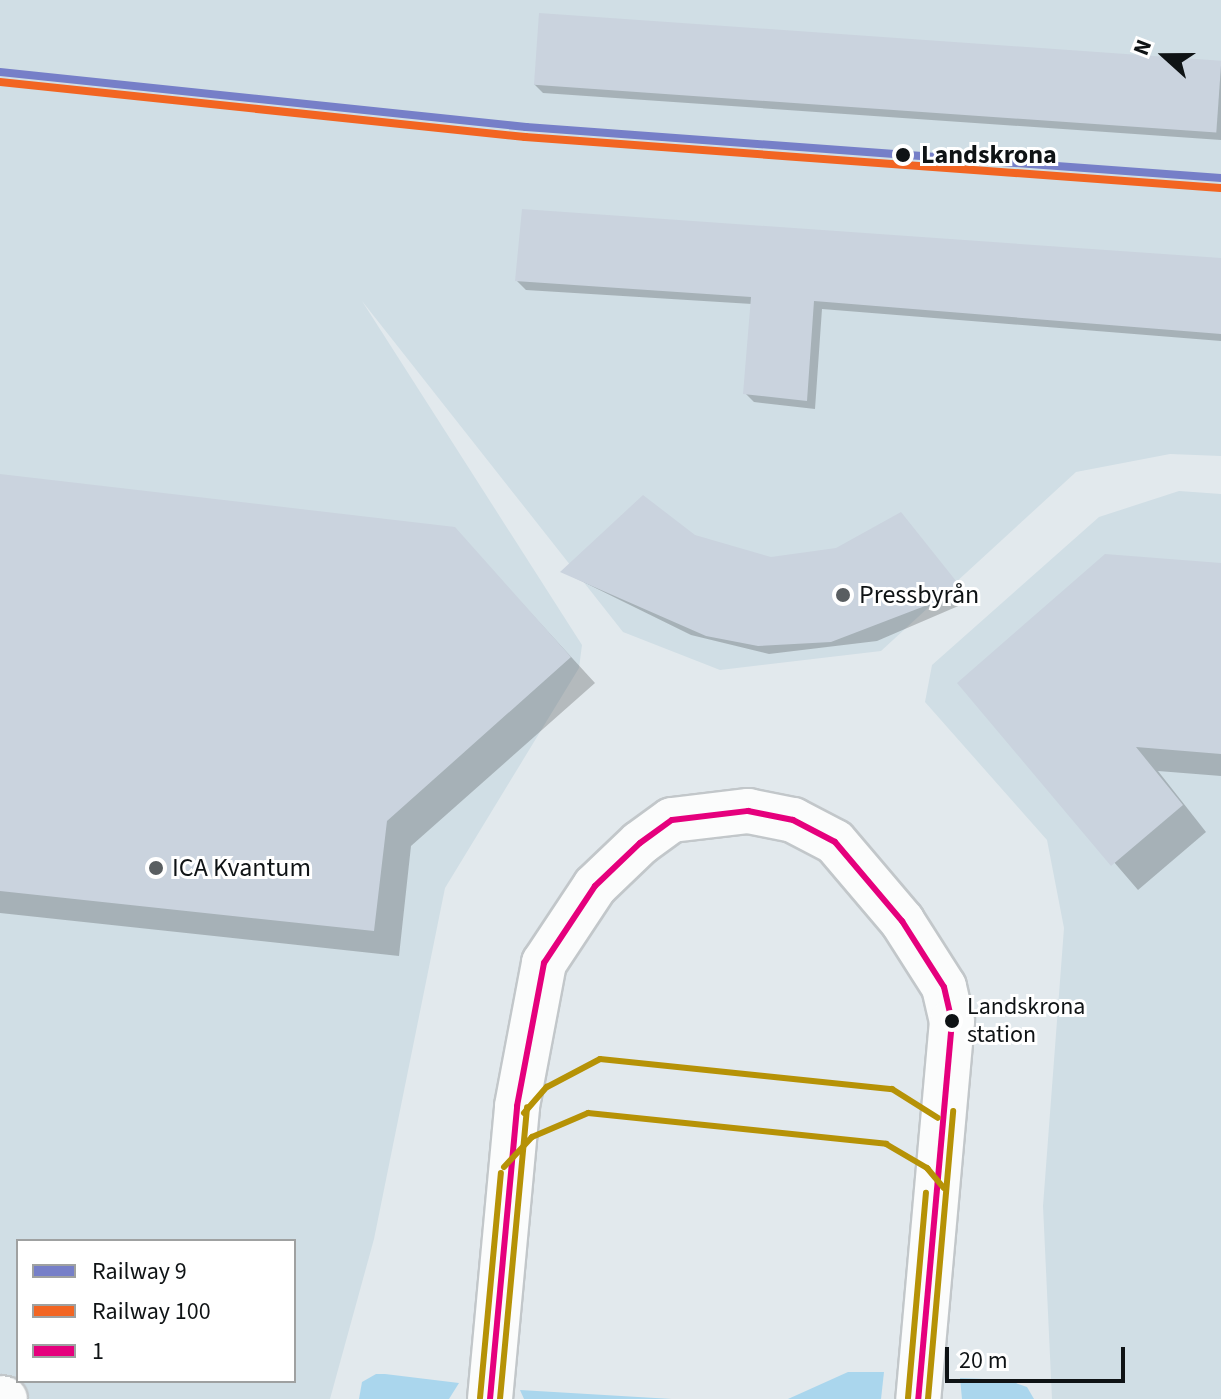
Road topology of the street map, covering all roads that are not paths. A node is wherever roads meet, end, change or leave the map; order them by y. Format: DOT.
graph roads {
  1 [pos="490,1399"];
  2 [pos="918,1399"];
  1 -- 2 [label="street"];
}
